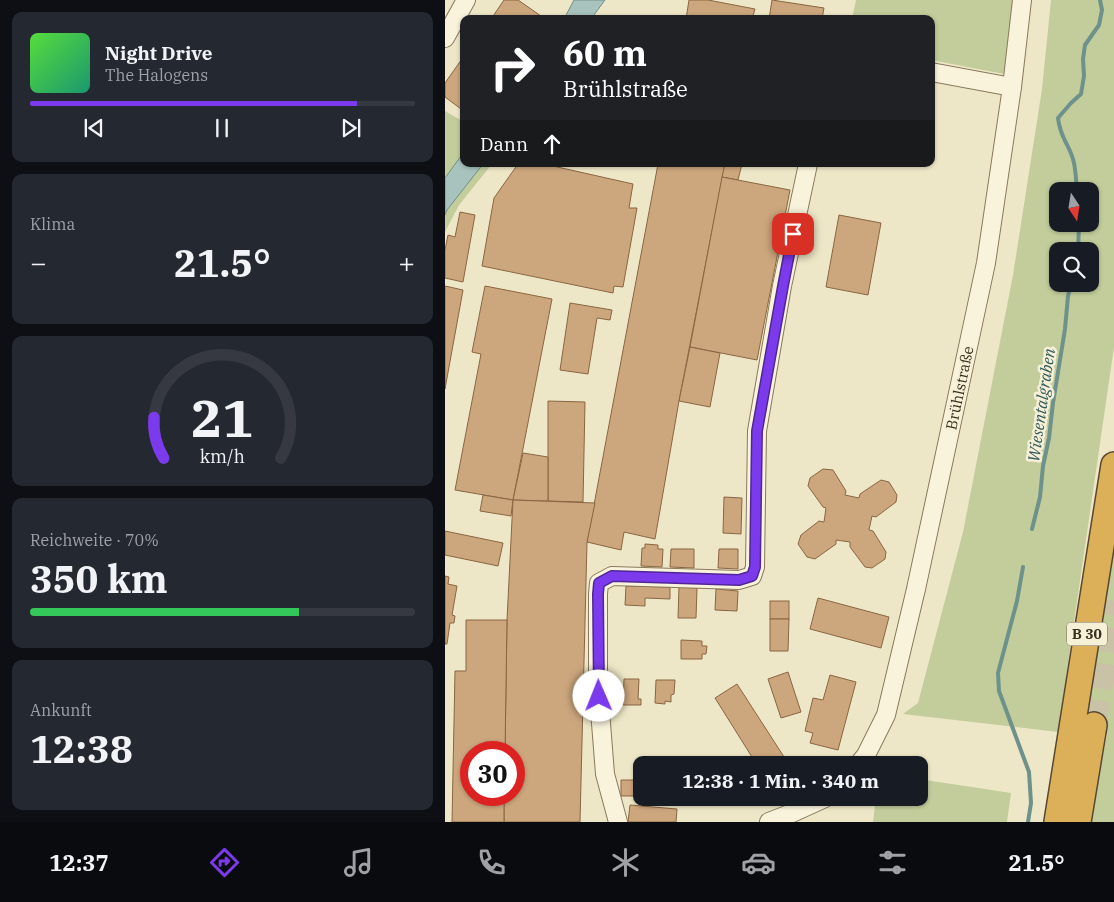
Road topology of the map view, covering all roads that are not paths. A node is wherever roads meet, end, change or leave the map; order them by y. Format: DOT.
graph roads {
  1 [pos="466,0"];
  2 [pos="1022,0"];
  3 [pos="445,38"];
  4 [pos="935,73"];
  5 [pos="1012,87"];
  6 [pos="807,167"];
  7 [pos="1114,465"];
  8 [pos="1094,725"];
  9 [pos="865,756"];
  10 [pos="807,806"];
  11 [pos="618,822"];
  12 [pos="769,822"];
  13 [pos="1057,822"];
  14 [pos="1078,822"];
  1 -- 3 [label="street"];
  2 -- 5 [label="street, Brühlstraße"];
  4 -- 5 [label="street"];
  5 -- 9 [label="street, Brühlstraße"];
  6 -- 11 [label="street"];
  7 -- 13 [label="highway, B 30"];
  8 -- 14 [label="highway"];
  10 -- 12 [label="street"];
}
